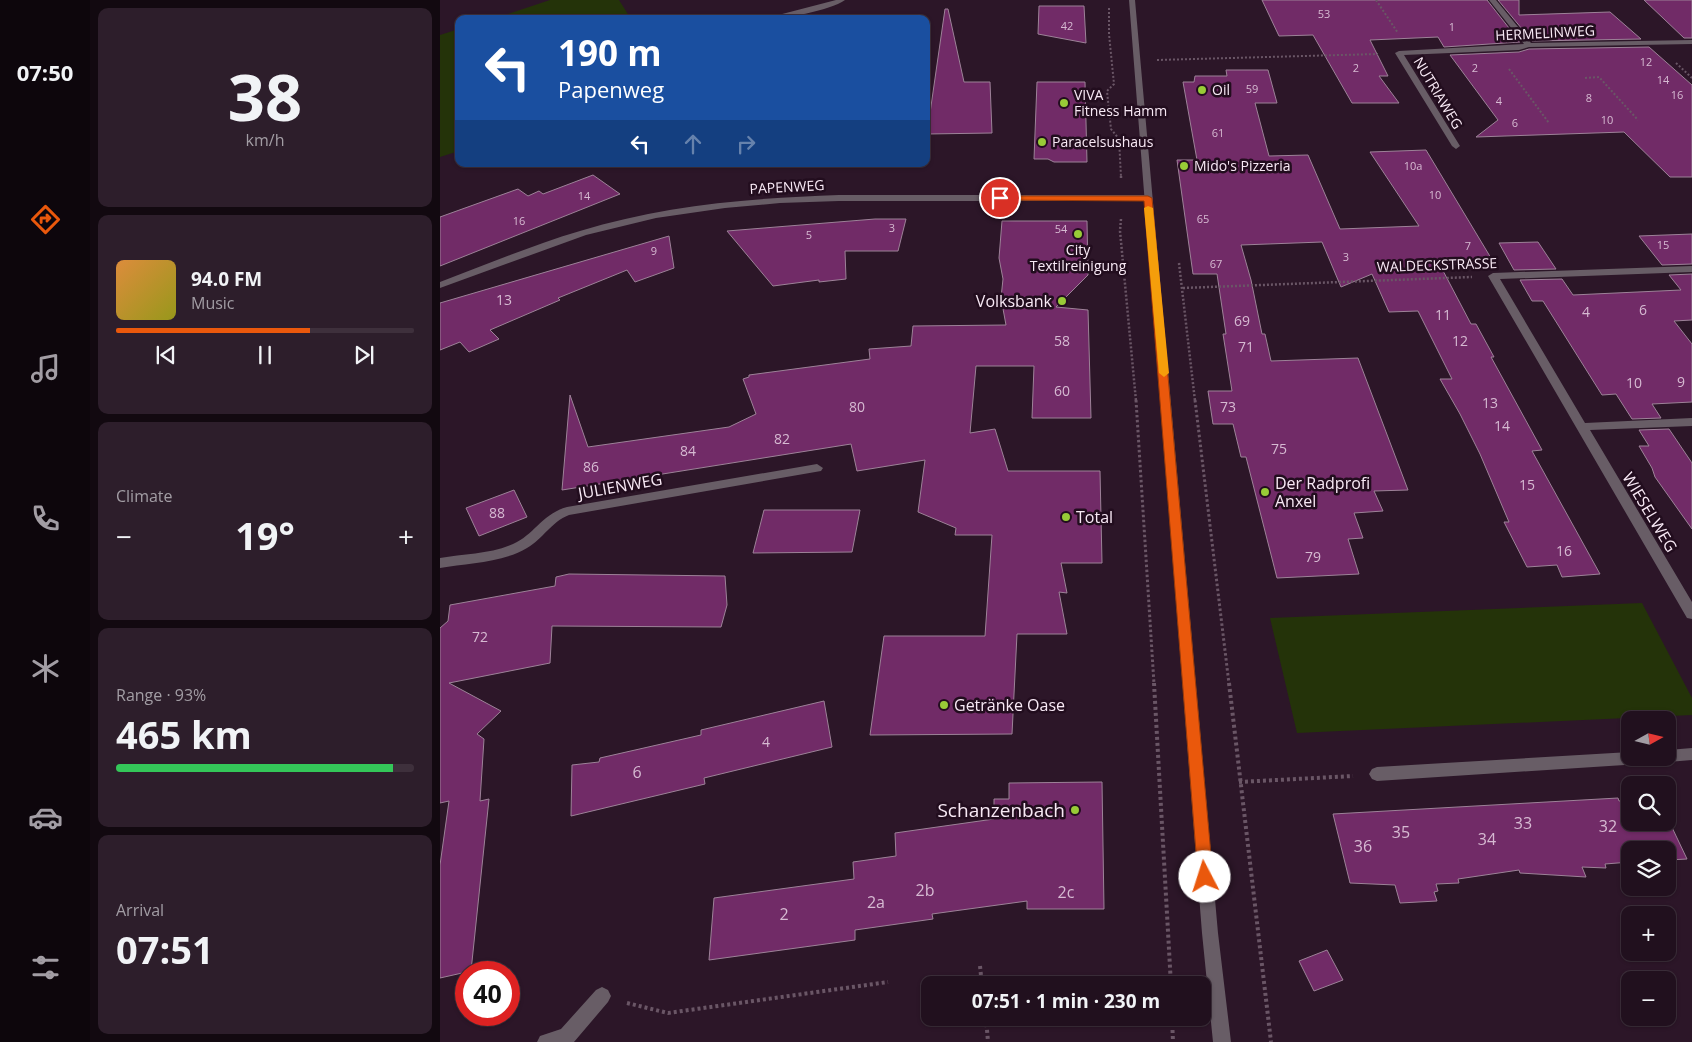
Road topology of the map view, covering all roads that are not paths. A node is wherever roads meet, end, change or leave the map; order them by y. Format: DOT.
graph roads {
  1 [pos="842,0"];
  2 [pos="1132,0"];
  3 [pos="1492,0"];
  4 [pos="784,15"];
  5 [pos="1692,42"];
  6 [pos="1529,45"];
  7 [pos="1399,53"];
  8 [pos="1456,146"];
  9 [pos="1148,198"];
  10 [pos="1692,269"];
  11 [pos="1493,276"];
  12 [pos="440,285"];
  13 [pos="1692,422"];
  14 [pos="1581,427"];
  15 [pos="818,468"];
  16 [pos="440,562"];
  17 [pos="1692,614"];
  18 [pos="1692,754"];
  19 [pos="1676,755"];
  20 [pos="1621,759"];
  21 [pos="1377,774"];
  22 [pos="602,996"];
  23 [pos="546,1042"];
  24 [pos="1222,1042"];
  1 -- 4 [label="street"];
  2 -- 9 [label="street"];
  3 -- 6 [label="street"];
  5 -- 6 [label="street, HERMELINWEG"];
  6 -- 7 [label="street, HERMELINWEG"];
  7 -- 8 [label="street, NUTRIAWEG"];
  9 -- 12 [label="street, PAPENWEG"];
  9 -- 24 [label="street"];
  10 -- 11 [label="street, WALDECKSTRASSE"];
  11 -- 14 [label="street, WIESELWEG"];
  13 -- 14 [label="street"];
  14 -- 17 [label="street, WIESELWEG"];
  15 -- 16 [label="street, JULIENWEG"];
  18 -- 19 [label="street"];
  20 -- 21 [label="street"];
  22 -- 23 [label="street"];
}
